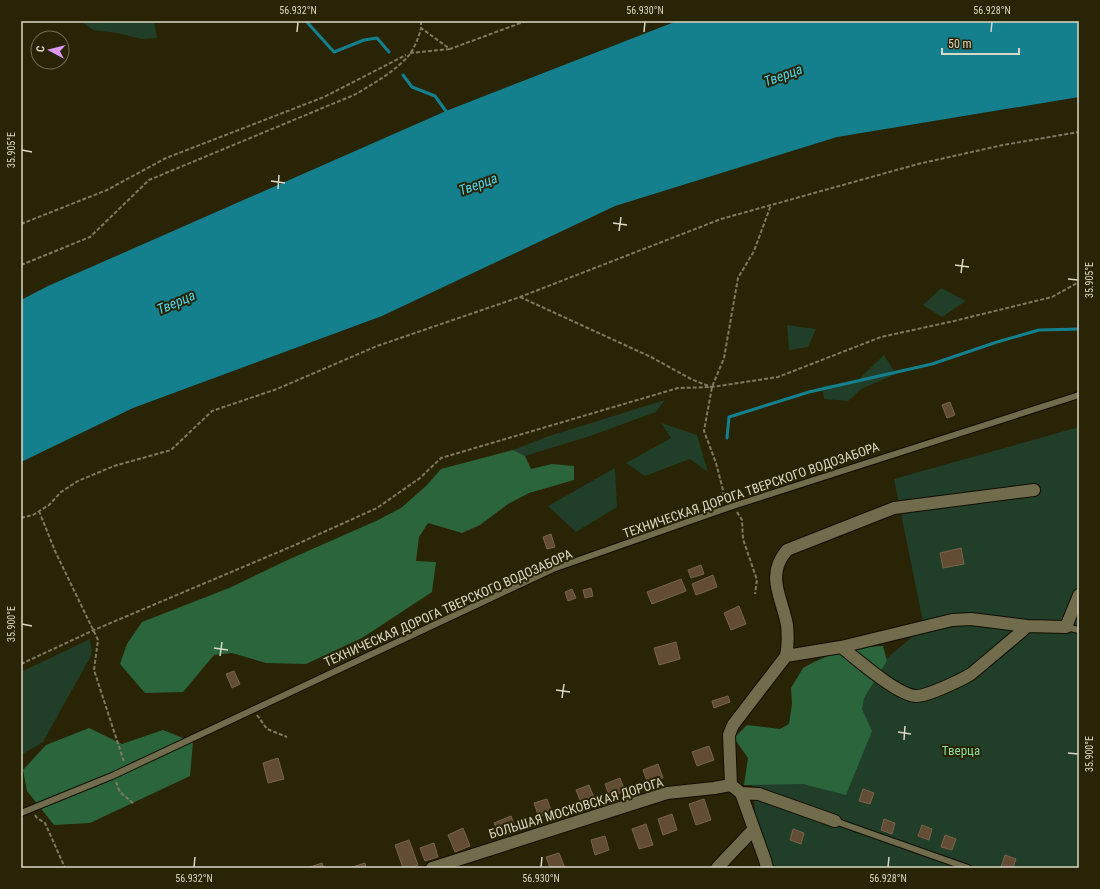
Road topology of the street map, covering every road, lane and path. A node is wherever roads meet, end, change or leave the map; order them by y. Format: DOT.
graph roads {
  1 [pos="421,21"];
  2 [pos="526,21"];
  3 [pos="421,28"];
  4 [pos="450,49"];
  5 [pos="410,54"];
  6 [pos="1079,132"];
  7 [pos="771,205"];
  8 [pos="21,224"];
  9 [pos="21,265"];
  10 [pos="1079,282"];
  11 [pos="520,296"];
  12 [pos="712,388"];
  13 [pos="1079,395"];
  14 [pos="1034,490"];
  15 [pos="733,506"];
  16 [pos="725,509"];
  17 [pos="39,511"];
  18 [pos="21,518"];
  19 [pos="755,594"];
  20 [pos="1079,595"];
  21 [pos="1027,626"];
  22 [pos="1066,627"];
  23 [pos="94,630"];
  24 [pos="1079,630"];
  25 [pos="841,647"];
  26 [pos="786,656"];
  27 [pos="21,664"];
  28 [pos="252,710"];
  29 [pos="287,737"];
  30 [pos="127,768"];
  31 [pos="112,776"];
  32 [pos="731,785"];
  33 [pos="741,792"];
  34 [pos="134,804"];
  35 [pos="32,808"];
  36 [pos="21,813"];
  37 [pos="835,821"];
  38 [pos="754,829"];
  39 [pos="65,868"];
  40 [pos="432,868"];
  41 [pos="717,868"];
  42 [pos="767,868"];
  43 [pos="968,868"];
  1 -- 3 [label="path"];
  2 -- 4 [label="path"];
  3 -- 4 [label="path"];
  3 -- 5 [label="path"];
  4 -- 5 [label="path"];
  5 -- 8 [label="path"];
  5 -- 9 [label="path"];
  6 -- 7 [label="path"];
  7 -- 11 [label="path"];
  7 -- 12 [label="path"];
  10 -- 12 [label="path"];
  11 -- 12 [label="path"];
  11 -- 17 [label="path"];
  12 -- 16 [label="path"];
  12 -- 23 [label="path"];
  13 -- 15 [label="lane, ТЕХНИЧЕСКАЯ ДОРОГА ТВЕРСКОГО ВОДОЗАБОРА"];
  14 -- 26 [label="street"];
  15 -- 16 [label="lane, ТЕХНИЧЕСКАЯ ДОРОГА ТВЕРСКОГО ВОДОЗАБОРА"];
  15 -- 19 [label="path"];
  16 -- 28 [label="lane, ТЕХНИЧЕСКАЯ ДОРОГА ТВЕРСКОГО ВОДОЗАБОРА"];
  17 -- 18 [label="path"];
  17 -- 23 [label="path"];
  20 -- 22 [label="street"];
  21 -- 22 [label="street"];
  21 -- 25 [label="street"];
  21 -- 25 [label="street"];
  22 -- 24 [label="lane"];
  23 -- 27 [label="path"];
  23 -- 30 [label="path"];
  25 -- 26 [label="street"];
  26 -- 32 [label="street"];
  28 -- 29 [label="path"];
  28 -- 30 [label="lane, ТЕХНИЧЕСКАЯ ДОРОГА ТВЕРСКОГО ВОДОЗАБОРА"];
  30 -- 31 [label="lane, ТЕХНИЧЕСКАЯ ДОРОГА ТВЕРСКОГО ВОДОЗАБОРА"];
  31 -- 34 [label="path"];
  31 -- 35 [label="lane, ТЕХНИЧЕСКАЯ ДОРОГА ТВЕРСКОГО ВОДОЗАБОРА"];
  32 -- 33 [label="street"];
  32 -- 40 [label="street, БОЛЬШАЯ МОСКОВСКАЯ ДОРОГА"];
  33 -- 37 [label="street"];
  33 -- 38 [label="street"];
  35 -- 36 [label="lane, ТЕХНИЧЕСКАЯ ДОРОГА ТВЕРСКОГО ВОДОЗАБОРА"];
  35 -- 39 [label="path"];
  37 -- 43 [label="lane"];
  38 -- 41 [label="street"];
  38 -- 42 [label="street"];
}
